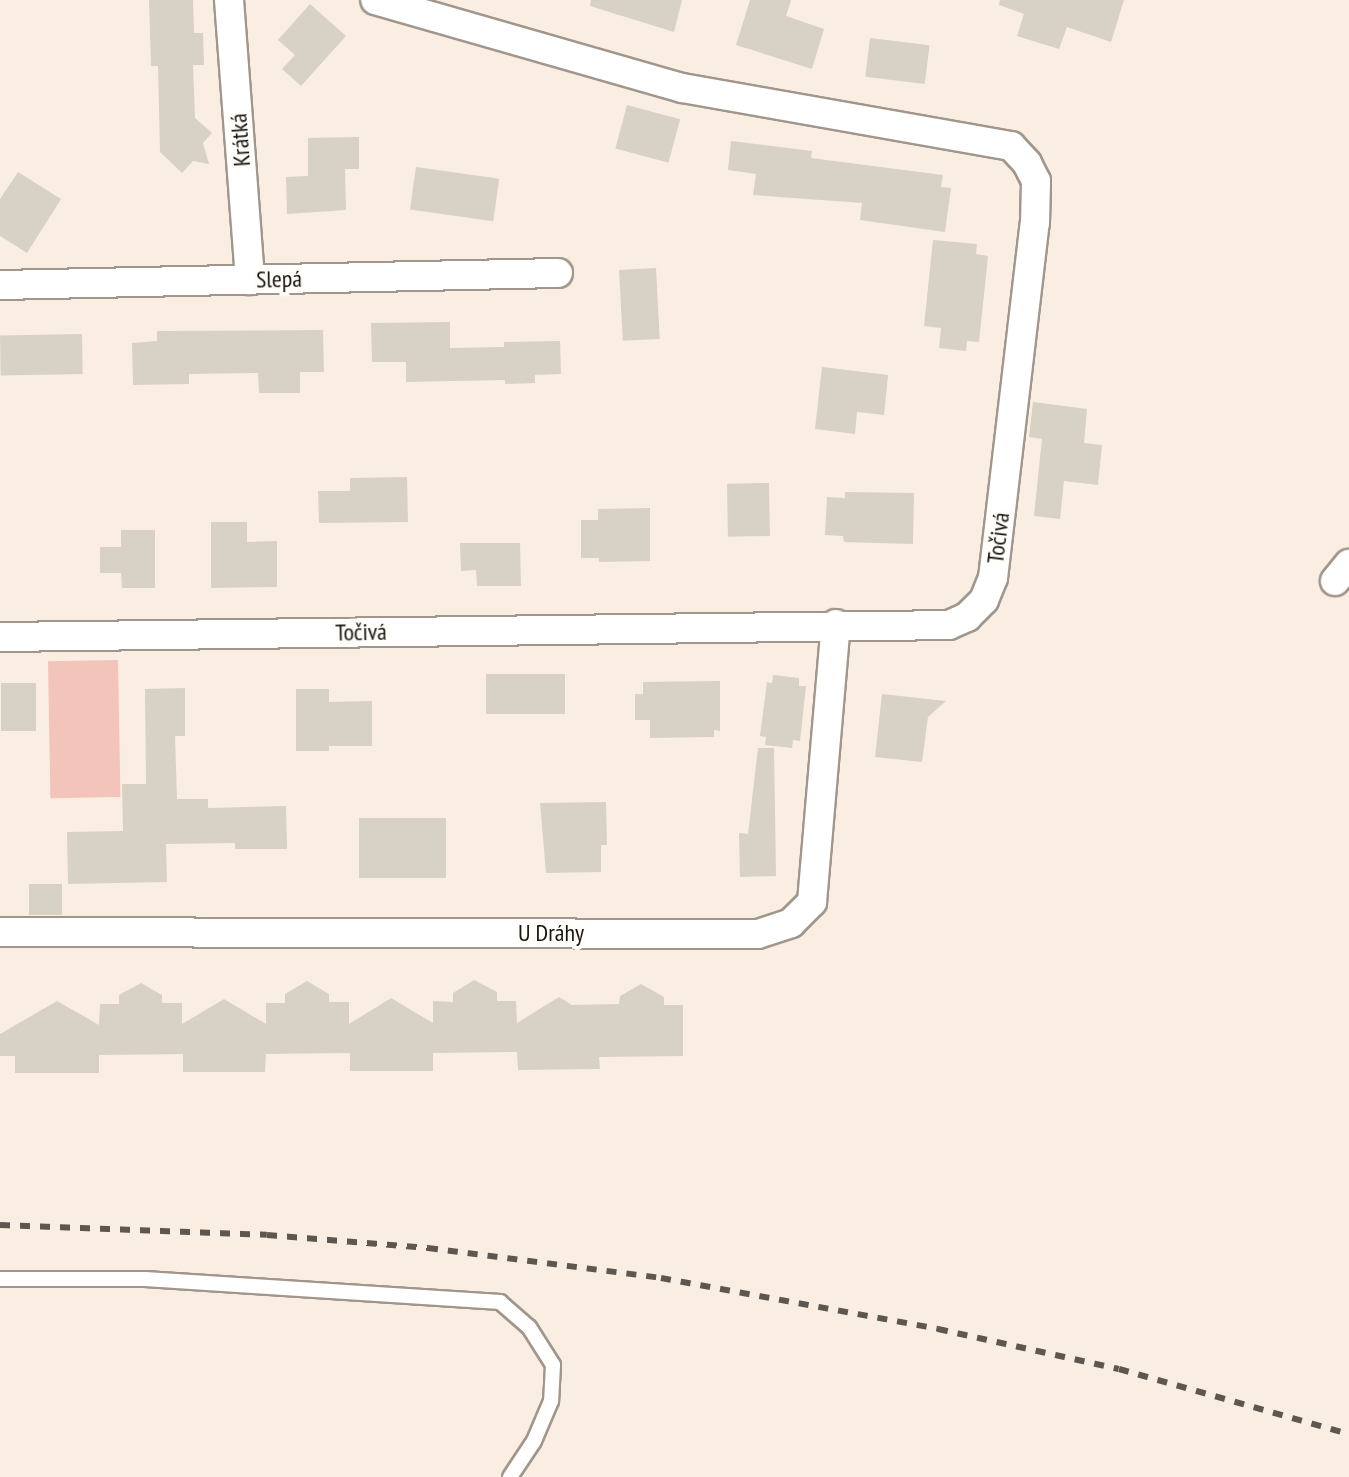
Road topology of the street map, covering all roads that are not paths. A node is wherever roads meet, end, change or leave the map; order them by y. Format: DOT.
graph roads {
  1 [pos="229,0"];
  2 [pos="375,0"];
  3 [pos="558,273"];
  4 [pos="250,280"];
  5 [pos="0,285"];
  6 [pos="836,624"];
  7 [pos="0,637"];
  8 [pos="0,932"];
  9 [pos="0,1279"];
  10 [pos="510,1477"];
  1 -- 4 [label="street, Krátká"];
  2 -- 6 [label="street, Točivá"];
  3 -- 4 [label="street, Slepá"];
  4 -- 5 [label="street, Slepá"];
  6 -- 7 [label="street, Točivá"];
  6 -- 8 [label="street, U Dráhy"];
  9 -- 10 [label="lane"];
}
